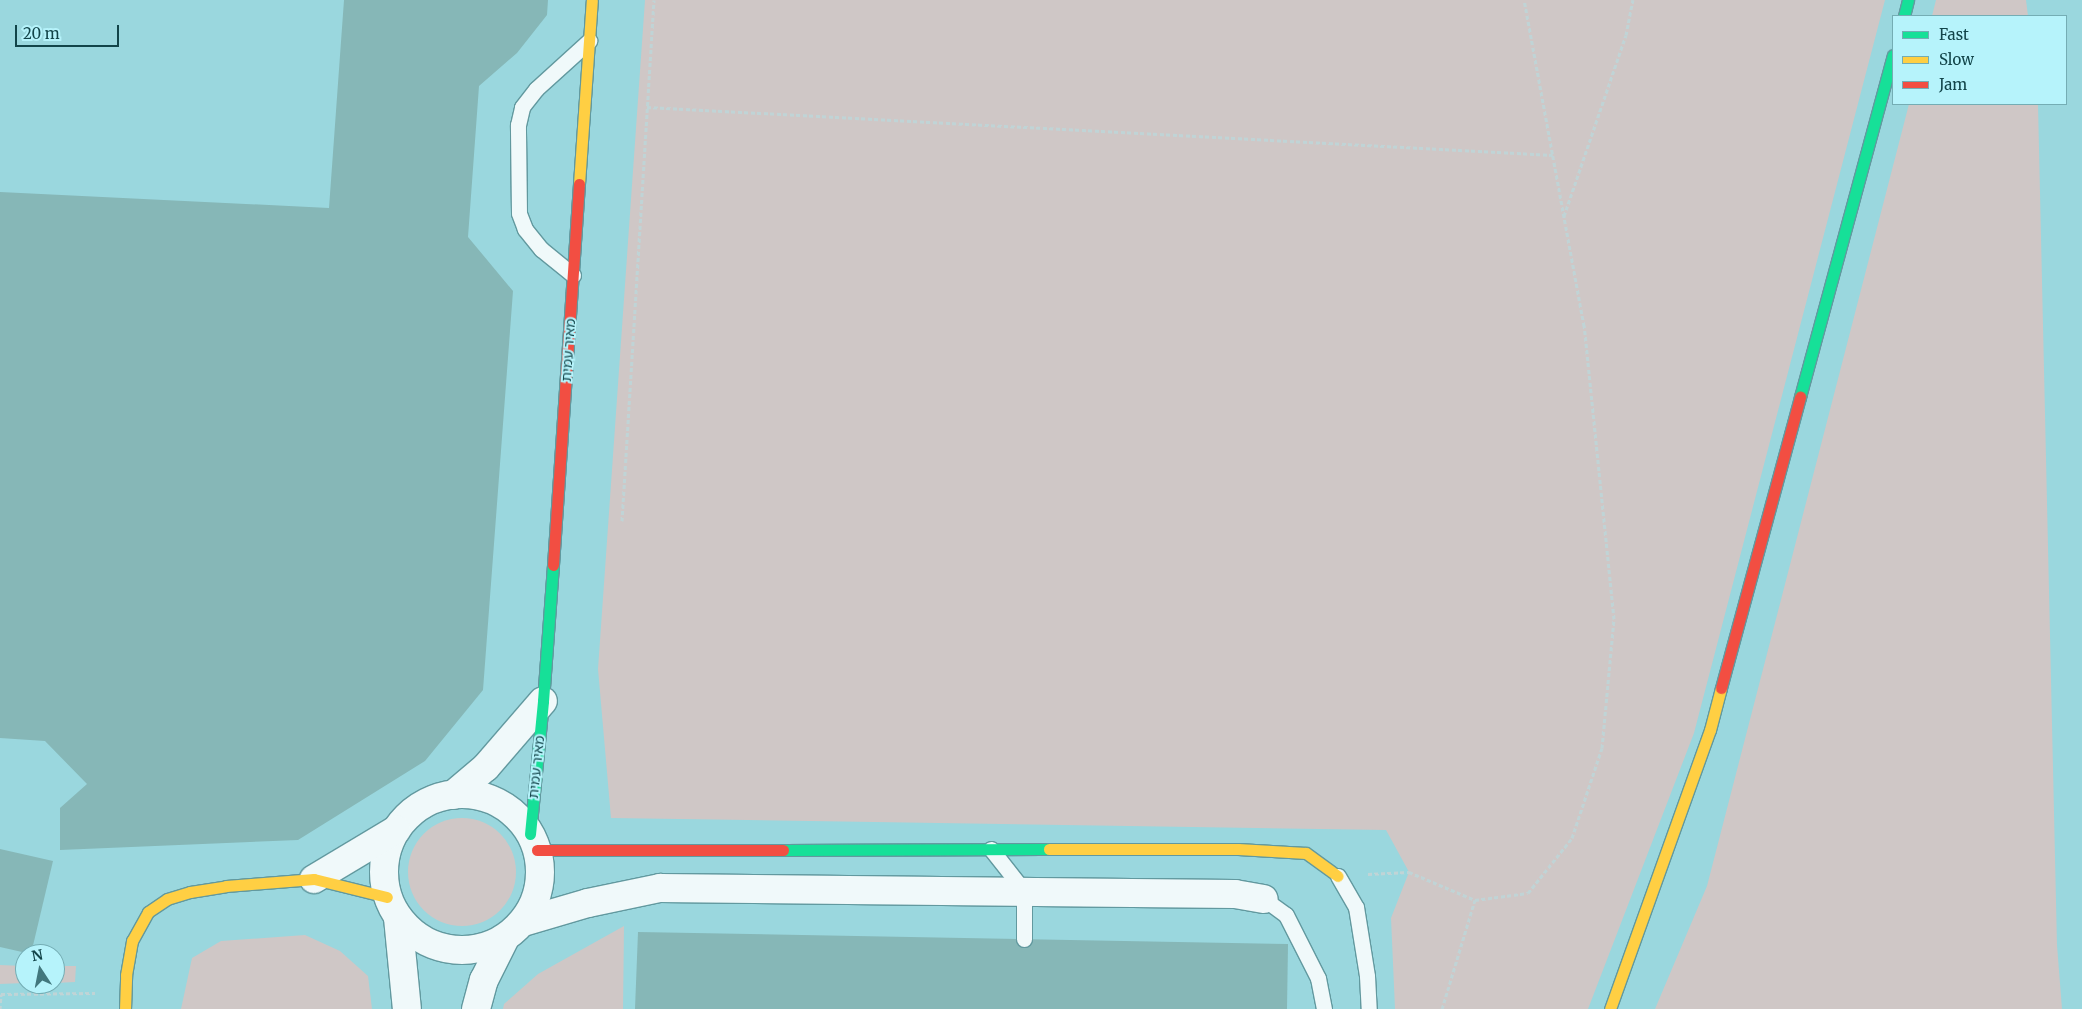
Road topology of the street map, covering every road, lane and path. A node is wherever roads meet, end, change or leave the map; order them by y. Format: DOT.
graph roads {
  1 [pos="592,0"];
  2 [pos="654,0"];
  3 [pos="1524,0"];
  4 [pos="1633,0"];
  5 [pos="1908,0"];
  6 [pos="1904,15"];
  7 [pos="589,41"];
  8 [pos="1892,59"];
  9 [pos="647,107"];
  10 [pos="1553,155"];
  11 [pos="1564,217"];
  12 [pos="573,275"];
  13 [pos="622,521"];
  14 [pos="544,701"];
  15 [pos="453,795"];
  16 [pos="396,830"];
  17 [pos="534,842"];
  18 [pos="991,849"];
  19 [pos="1338,876"];
  20 [pos="314,879"];
  21 [pos="1024,892"];
  22 [pos="1264,899"];
  23 [pos="1475,900"];
  24 [pos="393,908"];
  25 [pos="514,930"];
  26 [pos="1024,940"];
  27 [pos="126,993"];
  28 [pos="1,994"];
  29 [pos="0,1009"];
  30 [pos="125,1009"];
  31 [pos="408,1009"];
  32 [pos="476,1009"];
  33 [pos="1324,1009"];
  34 [pos="1369,1009"];
  35 [pos="1442,1009"];
  36 [pos="1610,1009"];
  1 -- 7 [label="main road, מאיר עמית"];
  2 -- 9 [label="path"];
  3 -- 10 [label="path"];
  4 -- 11 [label="path"];
  5 -- 6 [label="main road"];
  7 -- 12 [label="main road, מאיר עמית"];
  7 -- 12 [label="lane"];
  8 -- 36 [label="main road"];
  9 -- 10 [label="path"];
  9 -- 13 [label="path"];
  10 -- 11 [label="path"];
  11 -- 23 [label="path"];
  12 -- 14 [label="main road, מאיר עמית"];
  14 -- 15 [label="street, מאיר עמית"];
  14 -- 17 [label="main road, מאיר עמית"];
  15 -- 16 [label="street"];
  15 -- 17 [label="street"];
  16 -- 20 [label="street"];
  16 -- 24 [label="street"];
  17 -- 18 [label="main road"];
  17 -- 25 [label="street"];
  18 -- 19 [label="main road"];
  18 -- 21 [label="lane"];
  19 -- 23 [label="path"];
  19 -- 34 [label="lane"];
  20 -- 24 [label="main road"];
  20 -- 27 [label="main road"];
  21 -- 22 [label="street"];
  21 -- 25 [label="street"];
  21 -- 26 [label="lane"];
  22 -- 33 [label="lane"];
  23 -- 35 [label="path"];
  24 -- 25 [label="street"];
  24 -- 31 [label="street"];
  25 -- 32 [label="street"];
  27 -- 28 [label="path"];
  27 -- 30 [label="main road"];
  28 -- 29 [label="path"];
}
